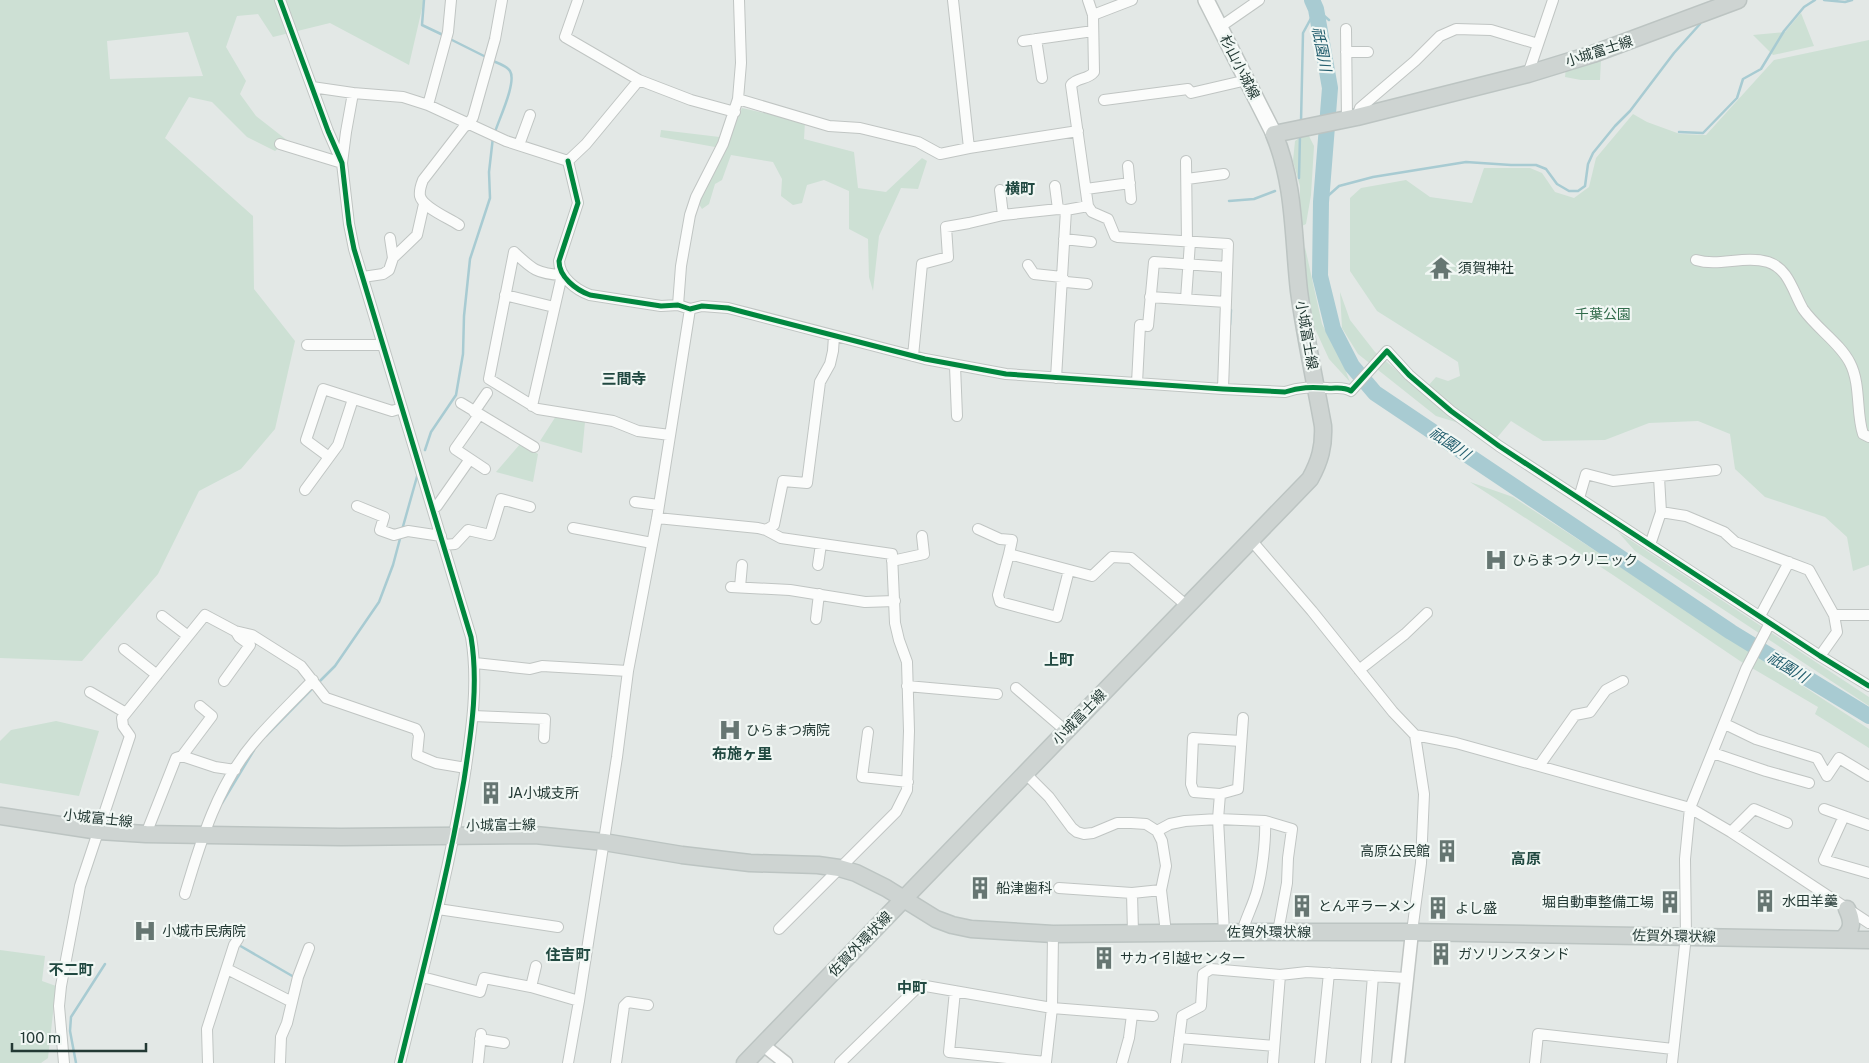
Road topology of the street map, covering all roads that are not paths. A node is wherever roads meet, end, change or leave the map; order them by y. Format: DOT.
graph roads {
  1 [pos="280,0"];
  2 [pos="451,0"];
  3 [pos="502,0"];
  4 [pos="578,0"];
  5 [pos="739,0"];
  6 [pos="953,0"];
  7 [pos="1088,0"];
  8 [pos="1132,0"];
  9 [pos="1206,0"];
  10 [pos="1259,0"];
  11 [pos="1553,0"];
  12 [pos="1738,0"];
  13 [pos="1093,15"];
  14 [pos="1220,27"];
  15 [pos="1346,28"];
  16 [pos="1093,31"];
  17 [pos="1036,39"];
  18 [pos="1023,41"];
  19 [pos="1538,44"];
  20 [pos="1346,52"];
  21 [pos="1368,52"];
  22 [pos="1528,74"];
  23 [pos="1042,78"];
  24 [pos="639,80"];
  25 [pos="1247,80"];
  26 [pos="312,87"];
  27 [pos="353,93"];
  28 [pos="738,99"];
  29 [pos="1104,100"];
  30 [pos="428,105"];
  31 [pos="735,112"];
  32 [pos="530,115"];
  33 [pos="1352,118"];
  34 [pos="470,124"];
  35 [pos="1078,131"];
  36 [pos="1274,134"];
  37 [pos="280,144"];
  38 [pos="519,145"];
  39 [pos="969,148"];
  40 [pos="568,161"];
  41 [pos="1186,161"];
  42 [pos="342,164"];
  43 [pos="1128,166"];
  44 [pos="1224,174"];
  45 [pos="1187,179"];
  46 [pos="1130,183"];
  47 [pos="1055,186"];
  48 [pos="1086,189"];
  49 [pos="1000,190"];
  50 [pos="1131,200"];
  51 [pos="424,204"];
  52 [pos="1088,206"];
  53 [pos="1062,209"];
  54 [pos="1002,215"];
  55 [pos="459,225"];
  56 [pos="390,238"];
  57 [pos="1064,239"];
  58 [pos="1091,242"];
  59 [pos="1189,242"];
  60 [pos="393,258"];
  61 [pos="1696,260"];
  62 [pos="1189,264"];
  63 [pos="1028,265"];
  64 [pos="1227,267"];
  65 [pos="562,275"];
  66 [pos="363,277"];
  67 [pos="1062,277"];
  68 [pos="1087,284"];
  69 [pos="506,295"];
  70 [pos="1150,297"];
  71 [pos="1186,299"];
  72 [pos="1226,302"];
  73 [pos="678,304"];
  74 [pos="554,307"];
  75 [pos="690,309"];
  76 [pos="834,336"];
  77 [pos="307,345"];
  78 [pos="383,346"];
  79 [pos="913,356"];
  80 [pos="955,366"];
  81 [pos="1056,378"];
  82 [pos="1137,384"];
  83 [pos="1316,387"];
  84 [pos="1223,389"];
  85 [pos="487,393"];
  86 [pos="353,399"];
  87 [pos="460,403"];
  88 [pos="532,406"];
  89 [pos="402,408"];
  90 [pos="476,413"];
  91 [pos="957,416"];
  92 [pos="670,436"];
  93 [pos="1869,437"];
  94 [pos="534,448"];
  95 [pos="329,457"];
  96 [pos="470,459"];
  97 [pos="485,469"];
  98 [pos="1716,470"];
  99 [pos="1660,477"];
  100 [pos="305,490"];
  101 [pos="1579,498"];
  102 [pos="636,502"];
  103 [pos="659,505"];
  104 [pos="357,506"];
  105 [pos="530,507"];
  106 [pos="433,509"];
  107 [pos="1661,512"];
  108 [pos="657,518"];
  109 [pos="573,528"];
  110 [pos="978,529"];
  111 [pos="766,530"];
  112 [pos="922,536"];
  113 [pos="442,540"];
  114 [pos="1251,540"];
  115 [pos="652,543"];
  116 [pos="821,544"];
  117 [pos="1650,545"];
  118 [pos="1009,554"];
  119 [pos="892,561"];
  120 [pos="1789,562"];
  121 [pos="818,564"];
  122 [pos="742,565"];
  123 [pos="1068,570"];
  124 [pos="819,594"];
  125 [pos="895,601"];
  126 [pos="1186,605"];
  127 [pos="1427,613"];
  128 [pos="1834,615"];
  129 [pos="1869,615"];
  130 [pos="162,616"];
  131 [pos="1760,616"];
  132 [pos="816,619"];
  133 [pos="1768,627"];
  134 [pos="236,631"];
  135 [pos="188,636"];
  136 [pos="124,649"];
  137 [pos="1820,656"];
  138 [pos="475,663"];
  139 [pos="1359,670"];
  140 [pos="628,671"];
  141 [pos="157,675"];
  142 [pos="224,681"];
  143 [pos="1623,681"];
  144 [pos="316,683"];
  145 [pos="907,686"];
  146 [pos="1869,686"];
  147 [pos="1016,688"];
  148 [pos="90,692"];
  149 [pos="997,694"];
  150 [pos="200,706"];
  151 [pos="126,713"];
  152 [pos="473,716"];
  153 [pos="1243,718"];
  154 [pos="1725,724"];
  155 [pos="1066,730"];
  156 [pos="868,732"];
  157 [pos="1416,735"];
  158 [pos="544,738"];
  159 [pos="1241,741"];
  160 [pos="1713,753"];
  161 [pos="182,756"];
  162 [pos="1539,766"];
  163 [pos="466,768"];
  164 [pos="235,770"];
  165 [pos="1025,773"];
  166 [pos="1869,776"];
  167 [pos="908,782"];
  168 [pos="1809,783"];
  169 [pos="1220,794"];
  170 [pos="1690,808"];
  171 [pos="1824,809"];
  172 [pos="0,816"];
  173 [pos="1844,816"];
  174 [pos="1218,819"];
  175 [pos="1265,821"];
  176 [pos="1788,823"];
  177 [pos="1869,825"];
  178 [pos="99,831"];
  179 [pos="1157,831"];
  180 [pos="1731,832"];
  181 [pos="146,834"];
  182 [pos="202,836"];
  183 [pos="455,837"];
  184 [pos="604,842"];
  185 [pos="840,868"];
  186 [pos="1869,873"];
  187 [pos="1059,888"];
  188 [pos="1161,890"];
  189 [pos="1132,893"];
  190 [pos="185,894"];
  191 [pos="904,899"];
  192 [pos="438,909"];
  193 [pos="1847,909"];
  194 [pos="1869,923"];
  195 [pos="558,927"];
  196 [pos="779,929"];
  197 [pos="1224,932"];
  198 [pos="1242,932"];
  199 [pos="1278,932"];
  200 [pos="1412,932"];
  201 [pos="1134,933"];
  202 [pos="1166,933"];
  203 [pos="1053,934"];
  204 [pos="1686,936"];
  205 [pos="1842,939"];
  206 [pos="1869,940"];
  207 [pos="236,942"];
  208 [pos="309,948"];
  209 [pos="536,966"];
  210 [pos="226,969"];
  211 [pos="1329,973"];
  212 [pos="1280,975"];
  213 [pos="1373,976"];
  214 [pos="422,977"];
  215 [pos="1406,978"];
  216 [pos="531,987"];
  217 [pos="955,991"];
  218 [pos="579,1001"];
  219 [pos="292,1002"];
  220 [pos="648,1005"];
  221 [pos="1052,1008"];
  222 [pos="1132,1015"];
  223 [pos="1153,1016"];
  224 [pos="1179,1038"];
  225 [pos="504,1042"];
  226 [pos="763,1045"];
  227 [pos="1274,1046"];
  228 [pos="1673,1049"];
  229 [pos="64,1063"];
  230 [pos="208,1063"];
  231 [pos="280,1063"];
  232 [pos="400,1063"];
  233 [pos="478,1063"];
  234 [pos="568,1063"];
  235 [pos="616,1063"];
  236 [pos="745,1063"];
  237 [pos="786,1063"];
  238 [pos="840,1063"];
  239 [pos="1122,1063"];
  240 [pos="1176,1063"];
  241 [pos="1273,1063"];
  242 [pos="1320,1063"];
  243 [pos="1366,1063"];
  244 [pos="1398,1063"];
  245 [pos="1535,1063"];
  246 [pos="1672,1063"];
  1 -- 26 [label="street"];
  2 -- 30 [label="street"];
  3 -- 34 [label="street"];
  4 -- 24 [label="street"];
  5 -- 28 [label="street"];
  6 -- 39 [label="street"];
  7 -- 13 [label="street"];
  8 -- 13 [label="street"];
  9 -- 14 [label="main road, 杉山小城線"];
  10 -- 14 [label="street"];
  11 -- 19 [label="street"];
  12 -- 22 [label="main road, 小城富士線"];
  13 -- 16 [label="street"];
  14 -- 25 [label="main road, 杉山小城線"];
  15 -- 20 [label="street"];
  16 -- 17 [label="street"];
  16 -- 35 [label="street"];
  17 -- 18 [label="street"];
  17 -- 23 [label="street"];
  19 -- 22 [label="street"];
  19 -- 33 [label="street"];
  20 -- 21 [label="street"];
  20 -- 33 [label="street"];
  22 -- 33 [label="main road, 小城富士線"];
  24 -- 31 [label="street"];
  24 -- 40 [label="street"];
  25 -- 29 [label="street"];
  25 -- 36 [label="main road, 杉山小城線"];
  26 -- 27 [label="street"];
  26 -- 42 [label="street"];
  27 -- 30 [label="street"];
  27 -- 42 [label="street"];
  28 -- 31 [label="street"];
  28 -- 39 [label="street"];
  30 -- 34 [label="street"];
  31 -- 73 [label="street"];
  32 -- 38 [label="street"];
  33 -- 36 [label="main road, 小城富士線"];
  34 -- 38 [label="street"];
  34 -- 51 [label="street"];
  35 -- 39 [label="street"];
  35 -- 48 [label="street"];
  36 -- 83 [label="main road, 小城富士線"];
  37 -- 42 [label="street"];
  38 -- 40 [label="street"];
  40 -- 65 [label="street"];
  41 -- 45 [label="street"];
  42 -- 66 [label="street"];
  43 -- 46 [label="street"];
  44 -- 45 [label="street"];
  45 -- 59 [label="street"];
  46 -- 48 [label="street"];
  46 -- 50 [label="street"];
  47 -- 53 [label="street"];
  48 -- 52 [label="street"];
  49 -- 54 [label="street"];
  51 -- 55 [label="street"];
  51 -- 60 [label="street"];
  52 -- 53 [label="street"];
  52 -- 59 [label="street"];
  53 -- 54 [label="street"];
  53 -- 57 [label="street"];
  54 -- 79 [label="street"];
  56 -- 60 [label="street"];
  57 -- 58 [label="street"];
  57 -- 67 [label="street"];
  59 -- 62 [label="street"];
  59 -- 64 [label="street"];
  60 -- 66 [label="street"];
  61 -- 93 [label="street"];
  62 -- 64 [label="street"];
  62 -- 70 [label="street"];
  62 -- 71 [label="street"];
  63 -- 67 [label="street"];
  64 -- 72 [label="street"];
  65 -- 69 [label="street"];
  65 -- 73 [label="street"];
  65 -- 74 [label="street"];
  66 -- 78 [label="street"];
  67 -- 68 [label="street"];
  67 -- 81 [label="street"];
  69 -- 74 [label="street"];
  69 -- 88 [label="street"];
  70 -- 71 [label="street"];
  70 -- 82 [label="street"];
  71 -- 72 [label="street"];
  72 -- 84 [label="street"];
  73 -- 75 [label="street"];
  74 -- 88 [label="street"];
  75 -- 76 [label="street"];
  75 -- 92 [label="street"];
  76 -- 79 [label="street"];
  76 -- 111 [label="street"];
  77 -- 78 [label="street"];
  78 -- 89 [label="street"];
  79 -- 80 [label="street"];
  80 -- 81 [label="street"];
  80 -- 91 [label="street"];
  81 -- 82 [label="street"];
  82 -- 84 [label="street"];
  83 -- 84 [label="street"];
  83 -- 101 [label="street"];
  83 -- 114 [label="main road, 小城富士線"];
  85 -- 90 [label="street"];
  86 -- 89 [label="street"];
  86 -- 95 [label="street"];
  86 -- 95 [label="street"];
  87 -- 90 [label="street"];
  88 -- 92 [label="street"];
  89 -- 106 [label="street"];
  90 -- 94 [label="street"];
  90 -- 96 [label="street"];
  92 -- 103 [label="street"];
  95 -- 100 [label="street"];
  96 -- 97 [label="street"];
  96 -- 106 [label="street"];
  98 -- 99 [label="street"];
  99 -- 101 [label="street"];
  99 -- 107 [label="street"];
  101 -- 117 [label="street"];
  102 -- 103 [label="street"];
  103 -- 108 [label="street"];
  104 -- 113 [label="street"];
  105 -- 113 [label="street"];
  106 -- 113 [label="street"];
  107 -- 117 [label="street"];
  107 -- 120 [label="street"];
  108 -- 111 [label="street"];
  108 -- 115 [label="street"];
  109 -- 115 [label="street"];
  110 -- 118 [label="street"];
  111 -- 116 [label="street"];
  112 -- 119 [label="street"];
  113 -- 138 [label="street"];
  114 -- 126 [label="main road, 小城富士線"];
  114 -- 139 [label="street"];
  115 -- 140 [label="street"];
  116 -- 119 [label="street"];
  116 -- 121 [label="street"];
  117 -- 131 [label="street"];
  118 -- 123 [label="street"];
  118 -- 123 [label="street"];
  119 -- 125 [label="street"];
  120 -- 128 [label="street"];
  120 -- 131 [label="street"];
  122 -- 124 [label="street"];
  123 -- 126 [label="street"];
  124 -- 125 [label="street"];
  124 -- 132 [label="street"];
  125 -- 145 [label="street"];
  126 -- 155 [label="main road, 小城富士線"];
  127 -- 139 [label="street"];
  128 -- 129 [label="street"];
  128 -- 137 [label="street"];
  130 -- 135 [label="street"];
  131 -- 133 [label="street"];
  133 -- 137 [label="street"];
  133 -- 154 [label="street"];
  134 -- 135 [label="street"];
  134 -- 142 [label="street"];
  134 -- 144 [label="street"];
  135 -- 141 [label="street"];
  136 -- 141 [label="street"];
  137 -- 146 [label="street"];
  138 -- 140 [label="street"];
  138 -- 152 [label="street"];
  139 -- 157 [label="street"];
  140 -- 184 [label="street"];
  141 -- 151 [label="street"];
  143 -- 162 [label="street"];
  144 -- 163 [label="street"];
  144 -- 164 [label="street"];
  145 -- 149 [label="street"];
  145 -- 167 [label="street"];
  147 -- 155 [label="street"];
  148 -- 151 [label="street"];
  150 -- 161 [label="street"];
  151 -- 178 [label="street"];
  152 -- 158 [label="street"];
  152 -- 163 [label="street"];
  153 -- 159 [label="street"];
  154 -- 160 [label="street"];
  154 -- 166 [label="street"];
  155 -- 165 [label="main road, 小城富士線"];
  156 -- 167 [label="street"];
  157 -- 162 [label="street"];
  157 -- 200 [label="street"];
  159 -- 169 [label="street"];
  159 -- 169 [label="street"];
  160 -- 168 [label="street"];
  160 -- 170 [label="street"];
  161 -- 164 [label="street"];
  161 -- 181 [label="street"];
  162 -- 170 [label="street"];
  163 -- 183 [label="street"];
  164 -- 182 [label="street"];
  165 -- 179 [label="street"];
  165 -- 191 [label="main road, 小城富士線"];
  167 -- 185 [label="street"];
  169 -- 174 [label="street"];
  170 -- 180 [label="street"];
  170 -- 204 [label="street"];
  171 -- 173 [label="street"];
  172 -- 178 [label="main road, 小城富士線"];
  173 -- 177 [label="street"];
  173 -- 186 [label="street"];
  174 -- 175 [label="street"];
  174 -- 179 [label="street"];
  174 -- 197 [label="street"];
  175 -- 198 [label="street"];
  175 -- 199 [label="street"];
  176 -- 180 [label="street"];
  178 -- 181 [label="main road, 小城富士線"];
  178 -- 229 [label="street"];
  179 -- 188 [label="street"];
  180 -- 193 [label="street"];
  181 -- 182 [label="main road, 小城富士線"];
  182 -- 183 [label="main road, 小城富士線"];
  182 -- 190 [label="street"];
  183 -- 184 [label="main road, 小城富士線"];
  183 -- 192 [label="street"];
  184 -- 185 [label="main road, 小城富士線"];
  184 -- 218 [label="street"];
  185 -- 191 [label="main road, 小城富士線"];
  185 -- 196 [label="street"];
  187 -- 189 [label="street"];
  188 -- 189 [label="street"];
  188 -- 202 [label="street"];
  189 -- 201 [label="street"];
  191 -- 203 [label="main road, 佐賀外環状線"];
  191 -- 226 [label="main road, 佐賀外環状線"];
  192 -- 195 [label="street"];
  192 -- 214 [label="street"];
  193 -- 194 [label="street"];
  193 -- 205 [label="main road"];
  197 -- 198 [label="main road, 佐賀外環状線"];
  197 -- 202 [label="main road, 佐賀外環状線"];
  198 -- 199 [label="main road, 佐賀外環状線"];
  199 -- 200 [label="main road, 佐賀外環状線"];
  200 -- 204 [label="main road, 佐賀外環状線"];
  200 -- 215 [label="street"];
  201 -- 202 [label="main road, 佐賀外環状線"];
  201 -- 203 [label="main road, 佐賀外環状線"];
  203 -- 221 [label="street"];
  204 -- 205 [label="main road, 佐賀外環状線"];
  204 -- 228 [label="street"];
  205 -- 206 [label="main road, 佐賀外環状線"];
  207 -- 210 [label="street"];
  208 -- 219 [label="street"];
  209 -- 216 [label="street"];
  210 -- 219 [label="street"];
  210 -- 230 [label="street"];
  211 -- 212 [label="street"];
  211 -- 213 [label="street"];
  211 -- 242 [label="street"];
  212 -- 224 [label="street"];
  212 -- 227 [label="street"];
  213 -- 215 [label="street"];
  213 -- 243 [label="street"];
  214 -- 216 [label="street"];
  214 -- 232 [label="street"];
  215 -- 244 [label="street"];
  216 -- 218 [label="street"];
  217 -- 221 [label="street"];
  217 -- 221 [label="street"];
  217 -- 238 [label="street"];
  218 -- 234 [label="street"];
  219 -- 231 [label="street"];
  220 -- 235 [label="street"];
  221 -- 222 [label="street"];
  222 -- 223 [label="street"];
  222 -- 239 [label="street"];
  224 -- 227 [label="street"];
  224 -- 240 [label="street"];
  225 -- 233 [label="street"];
  226 -- 236 [label="main road, 佐賀外環状線"];
  226 -- 237 [label="street"];
  227 -- 241 [label="street"];
  228 -- 245 [label="street"];
  228 -- 246 [label="street"];
}
